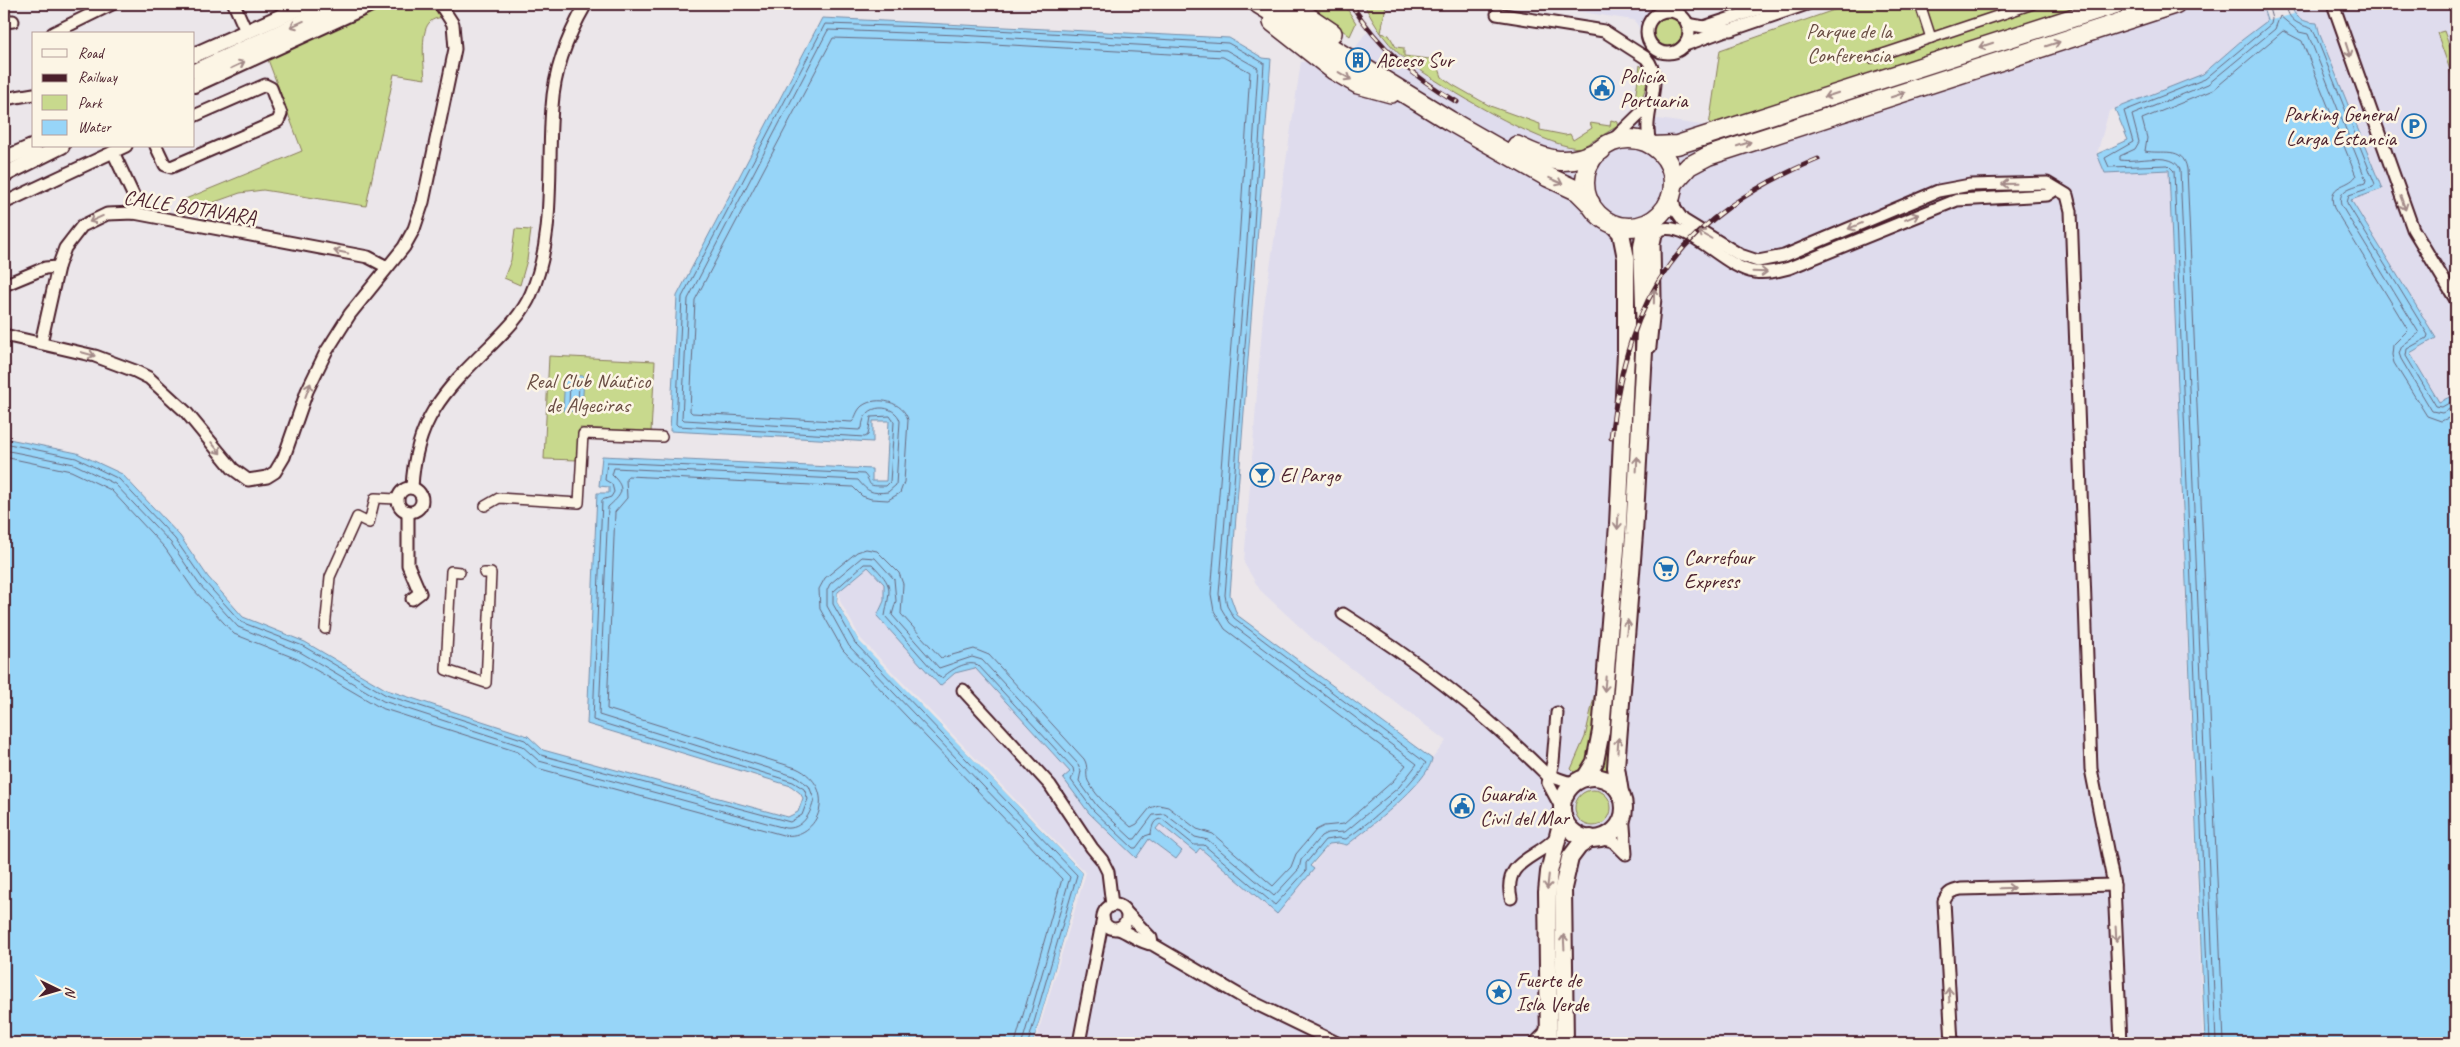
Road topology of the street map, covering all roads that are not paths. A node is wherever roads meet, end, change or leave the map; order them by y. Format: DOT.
graph roads {
  1 [pos="112,4"];
  2 [pos="234,4"];
  3 [pos="309,4"];
  4 [pos="341,4"];
  5 [pos="371,4"];
  6 [pos="440,4"];
  7 [pos="446,4"];
  8 [pos="586,4"];
  9 [pos="1251,4"];
  10 [pos="1920,4"];
  11 [pos="2033,4"];
  12 [pos="2116,4"];
  13 [pos="2176,4"];
  14 [pos="2333,4"];
  15 [pos="1802,5"];
  16 [pos="1278,6"];
  17 [pos="1659,9"];
  18 [pos="1497,14"];
  19 [pos="1681,14"];
  20 [pos="450,16"];
  21 [pos="246,31"];
  22 [pos="55,32"];
  23 [pos="1931,38"];
  24 [pos="1685,45"];
  25 [pos="1340,54"];
  26 [pos="195,55"];
  27 [pos="1313,55"];
  28 [pos="1871,58"];
  29 [pos="195,71"];
  30 [pos="195,85"];
  31 [pos="32,94"];
  32 [pos="4,99"];
  33 [pos="1415,100"];
  34 [pos="1649,105"];
  35 [pos="195,116"];
  36 [pos="1652,146"];
  37 [pos="32,147"];
  38 [pos="58,148"];
  39 [pos="122,148"];
  40 [pos="157,148"];
  41 [pos="1604,148"];
  42 [pos="113,152"];
  43 [pos="4,159"];
  44 [pos="4,175"];
  45 [pos="1672,188"];
  46 [pos="2056,189"];
  47 [pos="4,203"];
  48 [pos="1590,203"];
  49 [pos="134,213"];
  50 [pos="1653,220"];
  51 [pos="1613,224"];
  52 [pos="58,267"];
  53 [pos="387,267"];
  54 [pos="4,286"];
  55 [pos="2456,300"];
  56 [pos="4,335"];
  57 [pos="41,343"];
  58 [pos="1642,379"];
  59 [pos="662,437"];
  60 [pos="412,488"];
  61 [pos="397,499"];
  62 [pos="485,506"];
  63 [pos="408,513"];
  64 [pos="460,572"];
  65 [pos="484,573"];
  66 [pos="412,599"];
  67 [pos="1343,614"];
  68 [pos="325,629"];
  69 [pos="963,690"];
  70 [pos="1557,713"];
  71 [pos="1548,776"];
  72 [pos="1580,780"];
  73 [pos="1620,793"];
  74 [pos="1623,812"];
  75 [pos="1562,813"];
  76 [pos="1558,835"];
  77 [pos="1594,838"];
  78 [pos="2114,885"];
  79 [pos="1512,898"];
  80 [pos="1112,905"];
  81 [pos="1126,912"];
  82 [pos="1103,918"];
  83 [pos="1117,929"];
  84 [pos="1152,944"];
  85 [pos="1098,950"];
  86 [pos="1549,1024"];
  87 [pos="1079,1043"];
  88 [pos="1337,1043"];
  89 [pos="1535,1043"];
  90 [pos="1549,1043"];
  91 [pos="1565,1043"];
  92 [pos="1952,1043"];
  93 [pos="2122,1043"];
  1 -- 22 [label="street"];
  2 -- 21 [label="street"];
  3 -- 21 [label="street"];
  4 -- 29 [label="street, one-way"];
  30 -- 5 [label="street, one-way"];
  6 -- 20 [label="street"];
  7 -- 20 [label="street"];
  8 -- 60 [label="street"];
  9 -- 27 [label="highway"];
  10 -- 23 [label="street"];
  11 -- 23 [label="street"];
  12 -- 36 [label="main road, one-way"];
  45 -- 13 [label="main road, one-way"];
  14 -- 55 [label="street, one-way"];
  15 -- 19 [label="street"];
  15 -- 24 [label="street"];
  16 -- 25 [label="highway"];
  16 -- 41 [label="highway"];
  17 -- 19 [label="street"];
  17 -- 24 [label="street"];
  18 -- 34 [label="street"];
  19 -- 24 [label="street"];
  20 -- 53 [label="street"];
  21 -- 26 [label="street"];
  23 -- 28 [label="street"];
  25 -- 27 [label="highway"];
  25 -- 33 [label="highway"];
  27 -- 33 [label="highway, one-way"];
  31 -- 32 [label="street"];
  33 -- 48 [label="highway, one-way"];
  34 -- 36 [label="street"];
  34 -- 41 [label="street"];
  35 -- 40 [label="street"];
  36 -- 41 [label="main road"];
  36 -- 45 [label="main road"];
  37 -- 43 [label="street"];
  38 -- 44 [label="street"];
  39 -- 42 [label="street"];
  41 -- 48 [label="main road"];
  42 -- 47 [label="street"];
  42 -- 49 [label="street"];
  46 -- 45 [label="street, one-way"];
  45 -- 50 [label="main road"];
  58 -- 46 [label="street, one-way"];
  46 -- 78 [label="street"];
  48 -- 51 [label="main road"];
  49 -- 52 [label="street, CALLE BOTAVARA, one-way"];
  53 -- 49 [label="street, CALLE BOTAVARA, one-way"];
  50 -- 51 [label="main road"];
  50 -- 58 [label="main road"];
  51 -- 72 [label="main road, one-way"];
  52 -- 54 [label="street"];
  52 -- 57 [label="street, CALLE BOTAVARA"];
  57 -- 53 [label="street, one-way"];
  56 -- 57 [label="street"];
  73 -- 58 [label="main road, one-way"];
  59 -- 62 [label="street"];
  60 -- 61 [label="street"];
  60 -- 63 [label="street"];
  61 -- 63 [label="street"];
  61 -- 68 [label="street"];
  63 -- 66 [label="street"];
  64 -- 65 [label="street"];
  67 -- 71 [label="street"];
  69 -- 80 [label="street"];
  70 -- 71 [label="street"];
  71 -- 72 [label="street"];
  71 -- 75 [label="street"];
  72 -- 73 [label="main road"];
  72 -- 75 [label="main road"];
  73 -- 74 [label="main road"];
  74 -- 77 [label="main road"];
  74 -- 77 [label="street"];
  75 -- 76 [label="main road"];
  75 -- 77 [label="main road"];
  76 -- 79 [label="street"];
  76 -- 86 [label="main road, one-way"];
  91 -- 77 [label="main road, one-way"];
  92 -- 78 [label="street, one-way"];
  78 -- 93 [label="street, one-way"];
  80 -- 81 [label="street"];
  80 -- 82 [label="street"];
  81 -- 83 [label="street"];
  81 -- 84 [label="street"];
  82 -- 83 [label="street"];
  82 -- 85 [label="street"];
  83 -- 84 [label="street"];
  83 -- 85 [label="street"];
  84 -- 88 [label="street"];
  85 -- 87 [label="street"];
  86 -- 89 [label="street"];
  86 -- 90 [label="main road"];
}
